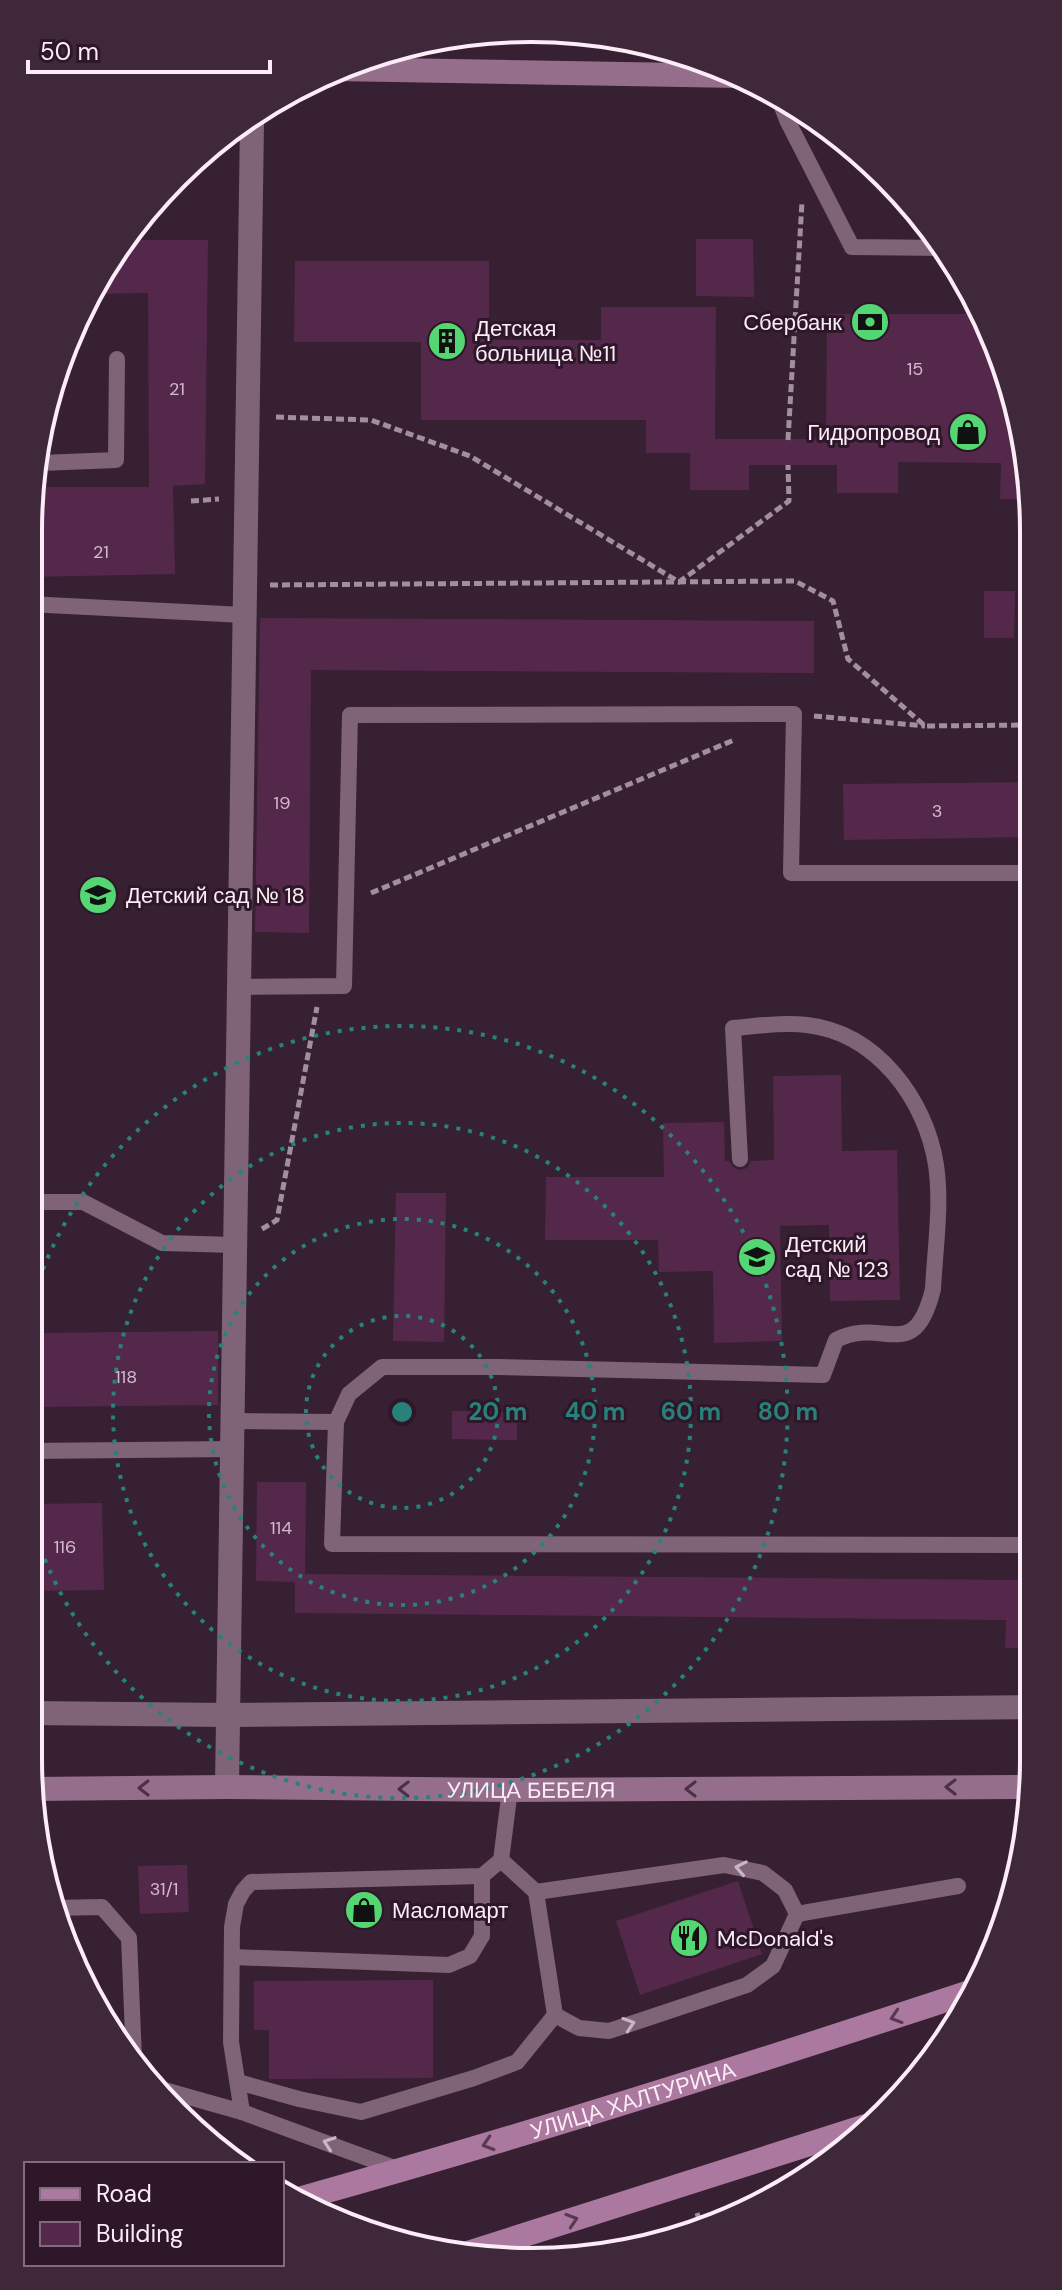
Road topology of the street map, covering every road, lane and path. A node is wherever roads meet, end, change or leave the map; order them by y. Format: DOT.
graph roads {
  1 [pos="370,70"];
  2 [pos="708,75"];
  3 [pos="785,114"];
  4 [pos="252,129"];
  5 [pos="802,192"];
  6 [pos="930,248"];
  7 [pos="117,359"];
  8 [pos="247,416"];
  9 [pos="788,440"];
  10 [pos="47,463"];
  11 [pos="788,465"];
  12 [pos="679,582"];
  13 [pos="244,585"];
  14 [pos="42,605"];
  15 [pos="244,615"];
  16 [pos="794,714"];
  17 [pos="1020,725"];
  18 [pos="925,726"];
  19 [pos="736,739"];
  20 [pos="1020,873"];
  21 [pos="346,904"];
  22 [pos="320,986"];
  23 [pos="239,987"];
  24 [pos="740,1159"];
  25 [pos="42,1202"];
  26 [pos="235,1245"];
  27 [pos="232,1421"];
  28 [pos="336,1422"];
  29 [pos="232,1449"];
  30 [pos="42,1451"];
  31 [pos="1020,1545"];
  32 [pos="1020,1707"];
  33 [pos="42,1713"];
  34 [pos="228,1715"];
  35 [pos="227,1787"];
  36 [pos="1019,1787"];
  37 [pos="43,1789"];
  38 [pos="510,1790"];
  39 [pos="501,1860"];
  40 [pos="482,1876"];
  41 [pos="958,1886"];
  42 [pos="536,1892"];
  43 [pos="66,1908"];
  44 [pos="797,1914"];
  45 [pos="232,1957"];
  46 [pos="959,1996"];
  47 [pos="555,2015"];
  48 [pos="133,2044"];
  49 [pos="238,2082"];
  50 [pos="174,2093"];
  51 [pos="242,2112"];
  52 [pos="847,2132"];
  53 [pos="401,2171"];
  54 [pos="311,2196"];
  55 [pos="697,2213"];
  56 [pos="699,2218"];
  57 [pos="489,2246"];
  1 -- 2 [label="main road"];
  3 -- 6 [label="lane"];
  4 -- 8 [label="street"];
  5 -- 9 [label="path"];
  7 -- 10 [label="lane"];
  8 -- 12 [label="path"];
  8 -- 13 [label="street"];
  11 -- 12 [label="path"];
  12 -- 13 [label="path"];
  12 -- 18 [label="path"];
  13 -- 15 [label="street"];
  14 -- 15 [label="lane"];
  15 -- 23 [label="street"];
  16 -- 18 [label="path"];
  16 -- 20 [label="lane"];
  16 -- 21 [label="lane"];
  17 -- 18 [label="path"];
  19 -- 21 [label="path"];
  21 -- 22 [label="lane"];
  22 -- 23 [label="lane"];
  22 -- 26 [label="path"];
  23 -- 26 [label="street"];
  24 -- 28 [label="lane"];
  25 -- 26 [label="lane"];
  26 -- 27 [label="street"];
  27 -- 28 [label="lane"];
  27 -- 29 [label="street"];
  28 -- 31 [label="lane"];
  29 -- 30 [label="lane"];
  29 -- 34 [label="street"];
  32 -- 34 [label="street"];
  33 -- 34 [label="street"];
  34 -- 35 [label="street"];
  35 -- 37 [label="main road, УЛИЦА БЕБЕЛЯ, one-way"];
  38 -- 35 [label="main road, УЛИЦА БЕБЕЛЯ, one-way"];
  36 -- 38 [label="main road, УЛИЦА БЕБЕЛЯ, one-way"];
  38 -- 39 [label="lane"];
  39 -- 40 [label="lane"];
  39 -- 42 [label="lane"];
  40 -- 45 [label="lane"];
  40 -- 45 [label="lane"];
  41 -- 44 [label="lane"];
  44 -- 42 [label="lane, one-way"];
  42 -- 47 [label="lane"];
  43 -- 48 [label="lane"];
  47 -- 44 [label="lane, one-way"];
  45 -- 49 [label="lane"];
  46 -- 53 [label="main road, УЛИЦА ХАЛТУРИНА, one-way"];
  47 -- 49 [label="lane"];
  49 -- 51 [label="lane"];
  50 -- 51 [label="lane"];
  53 -- 51 [label="lane, one-way"];
  57 -- 52 [label="main road, one-way"];
  53 -- 54 [label="main road, УЛИЦА ХАЛТУРИНА"];
  55 -- 56 [label="path"];
}
